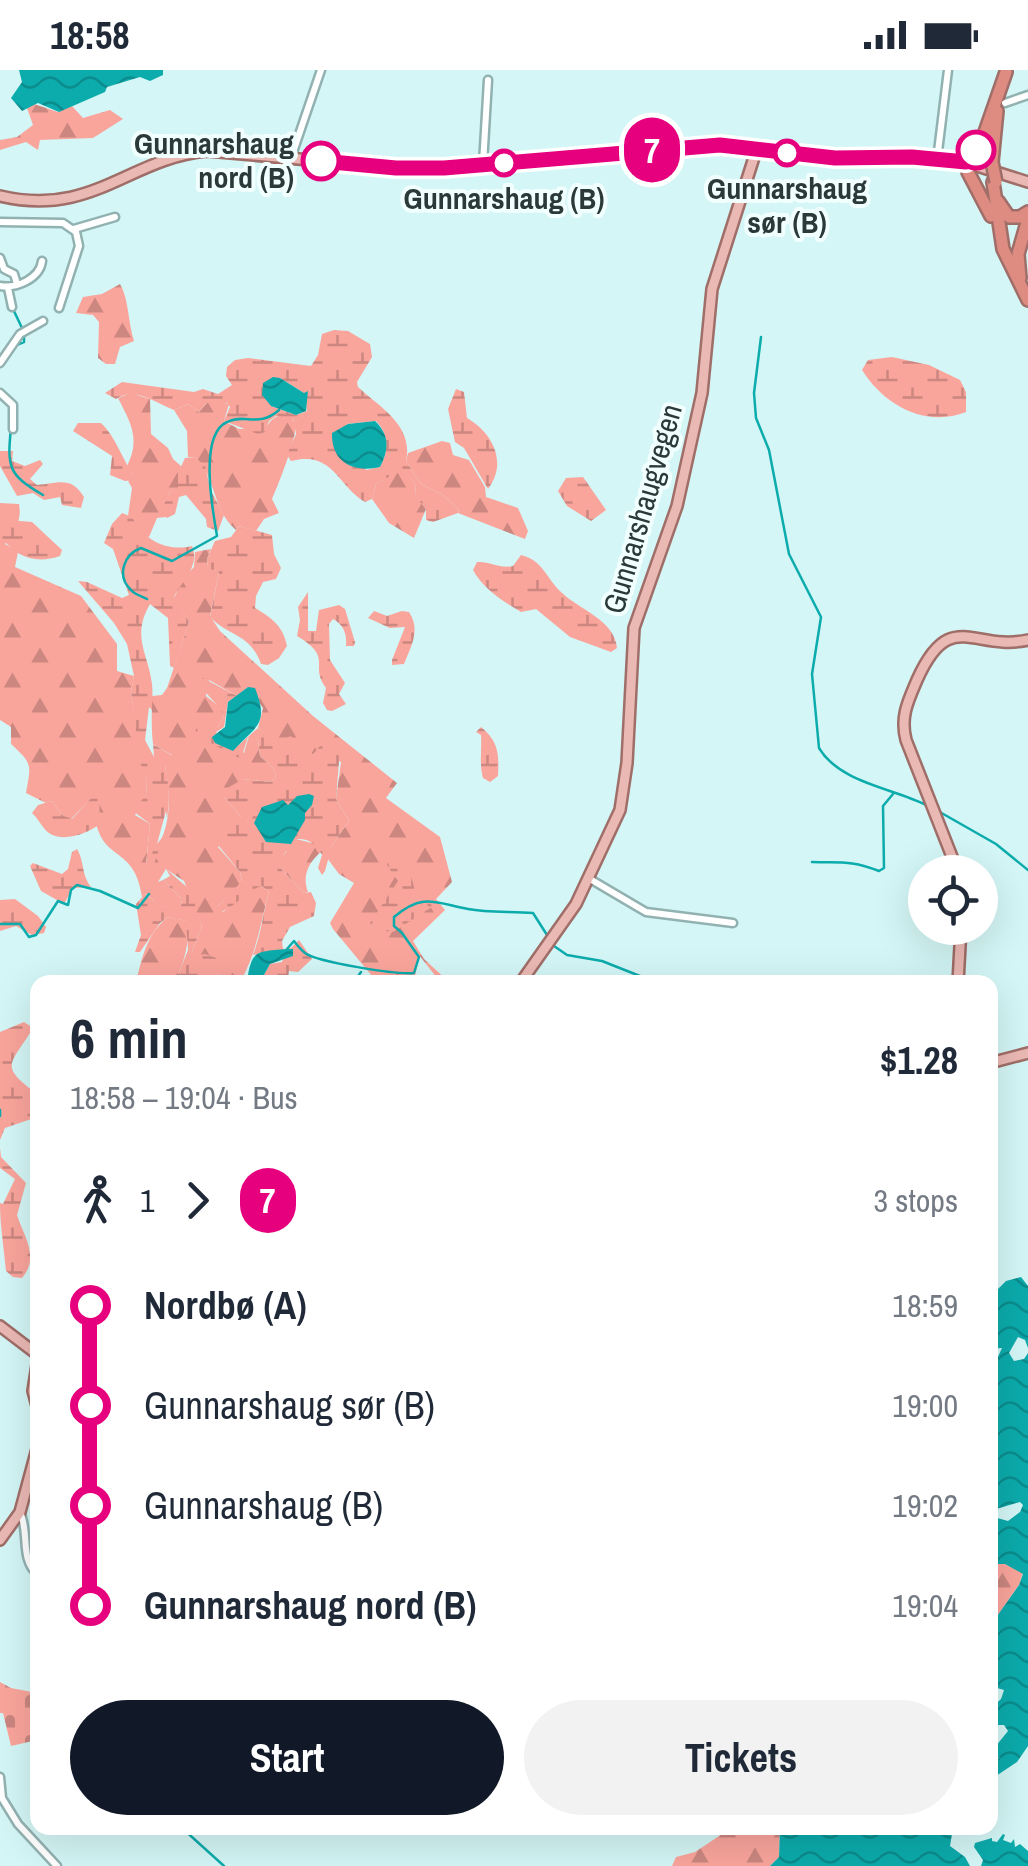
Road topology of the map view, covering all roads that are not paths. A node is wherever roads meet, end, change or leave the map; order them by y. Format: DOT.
graph roads {
  1 [pos="321,70"];
  2 [pos="948,70"];
  3 [pos="1006,71"];
  4 [pos="488,80"];
  5 [pos="1028,96"];
  6 [pos="1004,103"];
  7 [pos="757,148"];
  8 [pos="291,158"];
  9 [pos="942,161"];
  10 [pos="483,165"];
  11 [pos="969,167"];
  12 [pos="992,174"];
  13 [pos="1026,183"];
  14 [pos="0,196"];
  15 [pos="998,202"];
  16 [pos="1028,216"];
  17 [pos="115,217"];
  18 [pos="0,222"];
  19 [pos="74,229"];
  20 [pos="1002,244"];
  21 [pos="0,258"];
  22 [pos="42,260"];
  23 [pos="1011,270"];
  24 [pos="17,284"];
  25 [pos="4,287"];
  26 [pos="1028,298"];
  27 [pos="12,307"];
  28 [pos="59,308"];
  29 [pos="44,321"];
  30 [pos="0,362"];
  31 [pos="0,393"];
  32 [pos="14,430"];
  33 [pos="1028,640"];
  34 [pos="951,855"];
  35 [pos="590,878"];
  36 [pos="733,923"];
  37 [pos="960,945"];
  38 [pos="526,975"];
  39 [pos="958,975"];
  40 [pos="1028,1053"];
  41 [pos="998,1061"];
  42 [pos="0,1326"];
  43 [pos="30,1350"];
  44 [pos="30,1475"];
  45 [pos="20,1512"];
  46 [pos="0,1540"];
  47 [pos="30,1569"];
  48 [pos="0,1777"];
  49 [pos="57,1866"];
  1 -- 8 [label="street"];
  2 -- 9 [label="street"];
  3 -- 11 [label="highway"];
  3 -- 12 [label="highway"];
  4 -- 10 [label="street"];
  5 -- 6 [label="street"];
  7 -- 9 [label="main road"];
  7 -- 10 [label="main road"];
  7 -- 35 [label="main road, Gunnarshaugvegen"];
  8 -- 10 [label="main road"];
  8 -- 14 [label="main road"];
  9 -- 11 [label="main road"];
  11 -- 12 [label="main road"];
  11 -- 23 [label="highway"];
  12 -- 13 [label="main road"];
  12 -- 15 [label="highway"];
  12 -- 20 [label="highway"];
  15 -- 16 [label="highway"];
  15 -- 20 [label="highway"];
  16 -- 26 [label="highway"];
  17 -- 19 [label="street"];
  18 -- 19 [label="street"];
  19 -- 28 [label="street"];
  20 -- 23 [label="highway"];
  21 -- 24 [label="street"];
  22 -- 24 [label="street"];
  23 -- 26 [label="highway"];
  24 -- 25 [label="street"];
  25 -- 27 [label="street"];
  29 -- 30 [label="street"];
  31 -- 32 [label="street"];
  33 -- 34 [label="main road"];
  35 -- 36 [label="street"];
  35 -- 38 [label="main road, Gunnarshaugvegen"];
  37 -- 39 [label="main road"];
  40 -- 41 [label="main road"];
  42 -- 43 [label="main road"];
  44 -- 45 [label="main road"];
  45 -- 46 [label="main road"];
  45 -- 47 [label="street"];
  48 -- 49 [label="street"];
}
